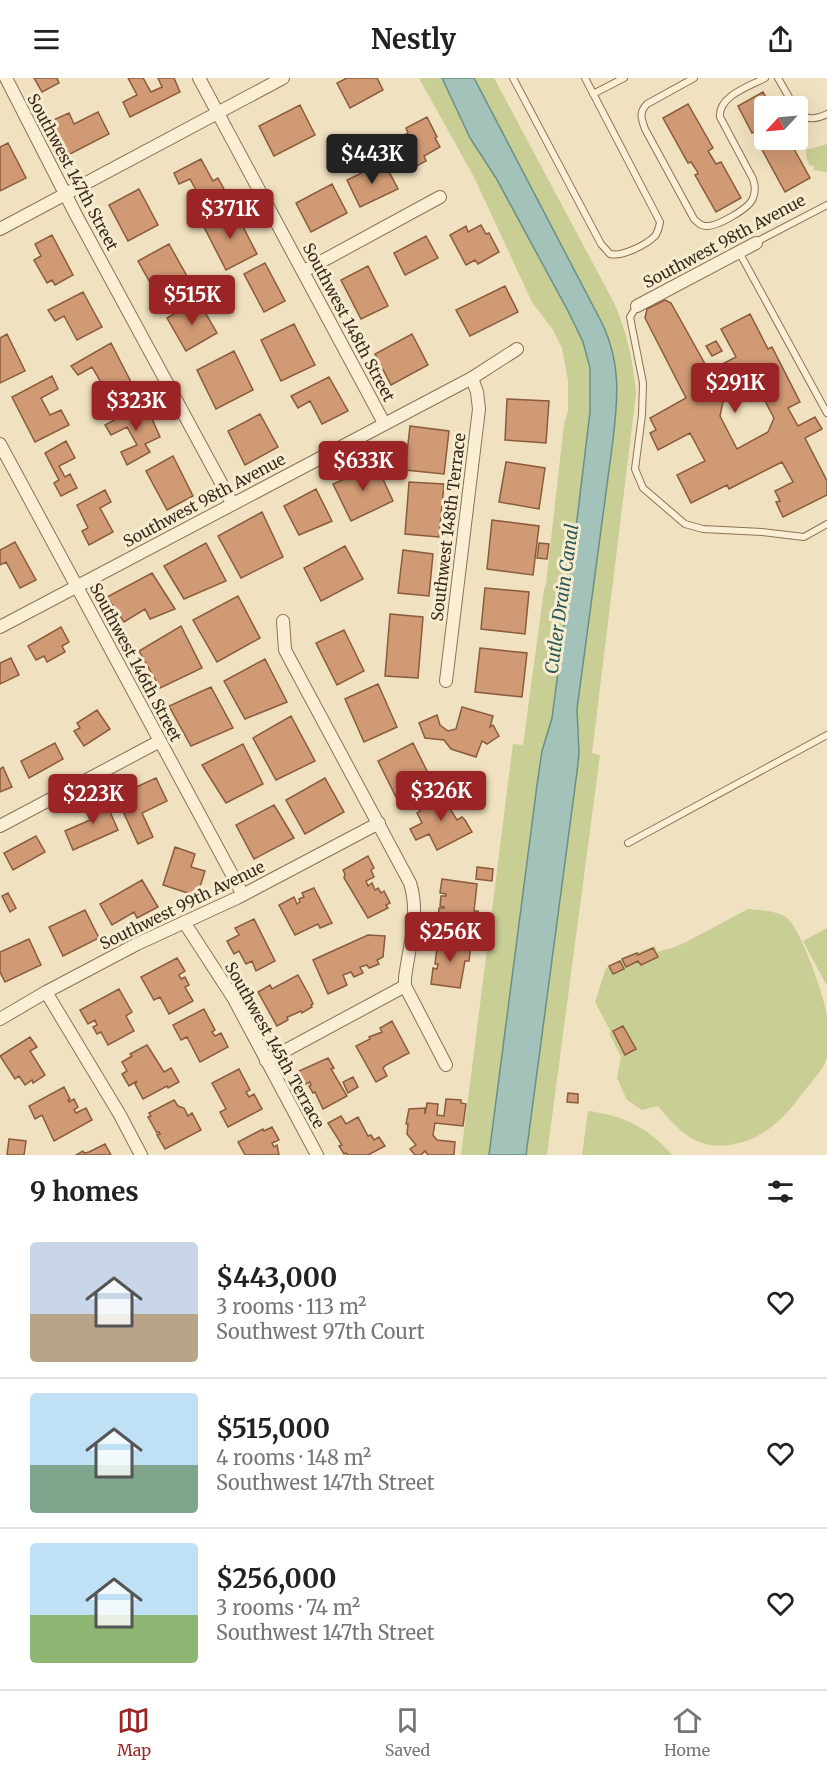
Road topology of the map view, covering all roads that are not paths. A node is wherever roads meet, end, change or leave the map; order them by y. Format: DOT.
graph roads {
  1 [pos="6,78"];
  2 [pos="200,78"];
  3 [pos="283,78"];
  4 [pos="513,78"];
  5 [pos="585,78"];
  6 [pos="624,78"];
  7 [pos="694,78"];
  8 [pos="765,78"];
  9 [pos="778,78"];
  10 [pos="593,94"];
  11 [pos="788,96"];
  12 [pos="218,113"];
  13 [pos="827,114"];
  14 [pos="808,118"];
  15 [pos="65,194"];
  16 [pos="441,197"];
  17 [pos="827,205"];
  18 [pos="0,229"];
  19 [pos="756,243"];
  20 [pos="739,251"];
  21 [pos="304,271"];
  22 [pos="637,306"];
  23 [pos="517,349"];
  24 [pos="472,378"];
  25 [pos="827,413"];
  26 [pos="384,423"];
  27 [pos="0,444"];
  28 [pos="232,503"];
  29 [pos="827,524"];
  30 [pos="76,585"];
  31 [pos="283,621"];
  32 [pos="0,627"];
  33 [pos="446,681"];
  34 [pos="827,735"];
  35 [pos="160,741"];
  36 [pos="379,823"];
  37 [pos="0,826"];
  38 [pos="628,843"];
  39 [pos="243,895"];
  40 [pos="184,922"];
  41 [pos="405,986"];
  42 [pos="46,992"];
  43 [pos="0,1019"];
  44 [pos="266,1061"];
  45 [pos="446,1065"];
  46 [pos="141,1155"];
  47 [pos="317,1155"];
  1 -- 15 [label="street, Southwest 147th Street"];
  2 -- 12 [label="street, Southwest 148th Street"];
  3 -- 12 [label="street"];
  4 -- 10 [label="lane"];
  5 -- 10 [label="lane"];
  6 -- 10 [label="lane"];
  7 -- 8 [label="lane"];
  9 -- 11 [label="lane"];
  12 -- 15 [label="street"];
  12 -- 21 [label="street, Southwest 148th Street"];
  13 -- 14 [label="lane"];
  15 -- 18 [label="street"];
  15 -- 28 [label="street, Southwest 147th Street"];
  16 -- 21 [label="street"];
  17 -- 19 [label="lane, Southwest 98th Avenue"];
  19 -- 20 [label="street, Southwest 98th Avenue"];
  20 -- 22 [label="street, Southwest 98th Avenue"];
  20 -- 25 [label="lane"];
  21 -- 26 [label="street, Southwest 148th Street"];
  22 -- 29 [label="lane"];
  23 -- 24 [label="street, Southwest 98th Avenue"];
  24 -- 26 [label="street, Southwest 98th Avenue"];
  24 -- 33 [label="street, Southwest 148th Terrace"];
  26 -- 28 [label="street, Southwest 98th Avenue"];
  27 -- 30 [label="street, Southwest 146th Street"];
  28 -- 30 [label="street, Southwest 98th Avenue"];
  30 -- 32 [label="street, Southwest 98th Avenue"];
  30 -- 35 [label="street, Southwest 146th Street"];
  31 -- 36 [label="street"];
  34 -- 38 [label="lane"];
  35 -- 37 [label="street"];
  35 -- 39 [label="street, Southwest 146th Street"];
  36 -- 39 [label="street, Southwest 99th Avenue"];
  36 -- 41 [label="street"];
  39 -- 40 [label="street, Southwest 99th Avenue"];
  40 -- 42 [label="street, Southwest 99th Avenue"];
  40 -- 44 [label="street, Southwest 145th Terrace"];
  41 -- 44 [label="street"];
  41 -- 45 [label="street"];
  42 -- 43 [label="street, Southwest 99th Avenue"];
  42 -- 46 [label="street"];
  44 -- 47 [label="street, Southwest 145th Terrace"];
}
